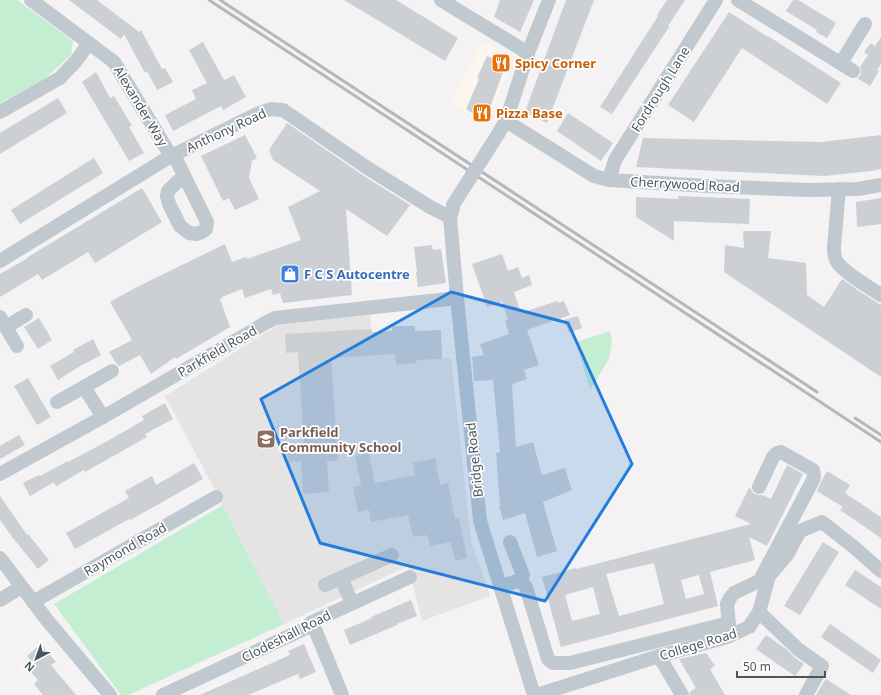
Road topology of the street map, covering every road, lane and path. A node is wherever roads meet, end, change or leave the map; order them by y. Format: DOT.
graph roads {
  1 [pos="30,0"];
  2 [pos="441,0"];
  3 [pos="549,0"];
  4 [pos="716,0"];
  5 [pos="738,0"];
  6 [pos="865,24"];
  7 [pos="89,43"];
  8 [pos="528,53"];
  9 [pos="1,110"];
  10 [pos="503,126"];
  11 [pos="172,156"];
  12 [pos="185,177"];
  13 [pos="609,180"];
  14 [pos="881,185"];
  15 [pos="839,189"];
  16 [pos="452,211"];
  17 [pos="0,261"];
  18 [pos="881,295"];
  19 [pos="457,298"];
  20 [pos="26,314"];
  21 [pos="3,322"];
  22 [pos="17,346"];
  23 [pos="112,371"];
  24 [pos="84,386"];
  25 [pos="56,402"];
  26 [pos="103,417"];
  27 [pos="0,474"];
  28 [pos="759,487"];
  29 [pos="216,497"];
  30 [pos="510,542"];
  31 [pos="392,555"];
  32 [pos="0,558"];
  33 [pos="881,571"];
  34 [pos="410,577"];
  35 [pos="341,578"];
  36 [pos="520,580"];
  37 [pos="325,585"];
  38 [pos="21,587"];
  39 [pos="500,587"];
  40 [pos="0,600"];
  41 [pos="33,602"];
  42 [pos="352,603"];
  43 [pos="760,612"];
  44 [pos="312,622"];
  45 [pos="730,629"];
  46 [pos="659,656"];
  47 [pos="110,695"];
  48 [pos="163,695"];
  49 [pos="342,695"];
  50 [pos="534,695"];
  51 [pos="537,695"];
  52 [pos="682,695"];
  53 [pos="806,695"];
  1 -- 7 [label="street, Alexander Way"];
  2 -- 8 [label="street"];
  3 -- 8 [label="street"];
  4 -- 13 [label="street, Fordrough Lane"];
  5 -- 6 [label="street"];
  7 -- 9 [label="street"];
  7 -- 11 [label="street, Alexander Way"];
  8 -- 10 [label="street"];
  10 -- 13 [label="street, Cherrywood Road"];
  10 -- 16 [label="street, bridge"];
  11 -- 12 [label="street, Alexander Way"];
  11 -- 16 [label="street, Anthony Road"];
  11 -- 17 [label="street, Anthony Road"];
  13 -- 15 [label="street, Cherrywood Road"];
  14 -- 15 [label="street, Cherrywood Road"];
  15 -- 18 [label="street"];
  16 -- 19 [label="street, Bridge Road"];
  19 -- 26 [label="street, Parkfield Road"];
  19 -- 39 [label="street, Bridge Road"];
  20 -- 21 [label="street"];
  21 -- 22 [label="street"];
  23 -- 24 [label="street"];
  24 -- 25 [label="street"];
  24 -- 26 [label="street"];
  26 -- 27 [label="street, Parkfield Road"];
  28 -- 45 [label="street"];
  29 -- 41 [label="street, Raymond Road"];
  30 -- 36 [label="street"];
  31 -- 35 [label="street"];
  32 -- 38 [label="street"];
  33 -- 43 [label="street, College Road"];
  34 -- 42 [label="street, Clodeshall Road"];
  35 -- 37 [label="street"];
  35 -- 42 [label="street"];
  36 -- 39 [label="street"];
  36 -- 45 [label="street"];
  38 -- 40 [label="street"];
  38 -- 41 [label="street"];
  39 -- 50 [label="street, Bridge Road"];
  41 -- 47 [label="street"];
  42 -- 44 [label="street, Clodeshall Road"];
  43 -- 45 [label="street, College Road"];
  43 -- 53 [label="street"];
  44 -- 48 [label="street, Clodeshall Road"];
  44 -- 49 [label="street"];
  45 -- 46 [label="street, College Road"];
  46 -- 51 [label="street, College Road"];
  46 -- 52 [label="street"];
}
